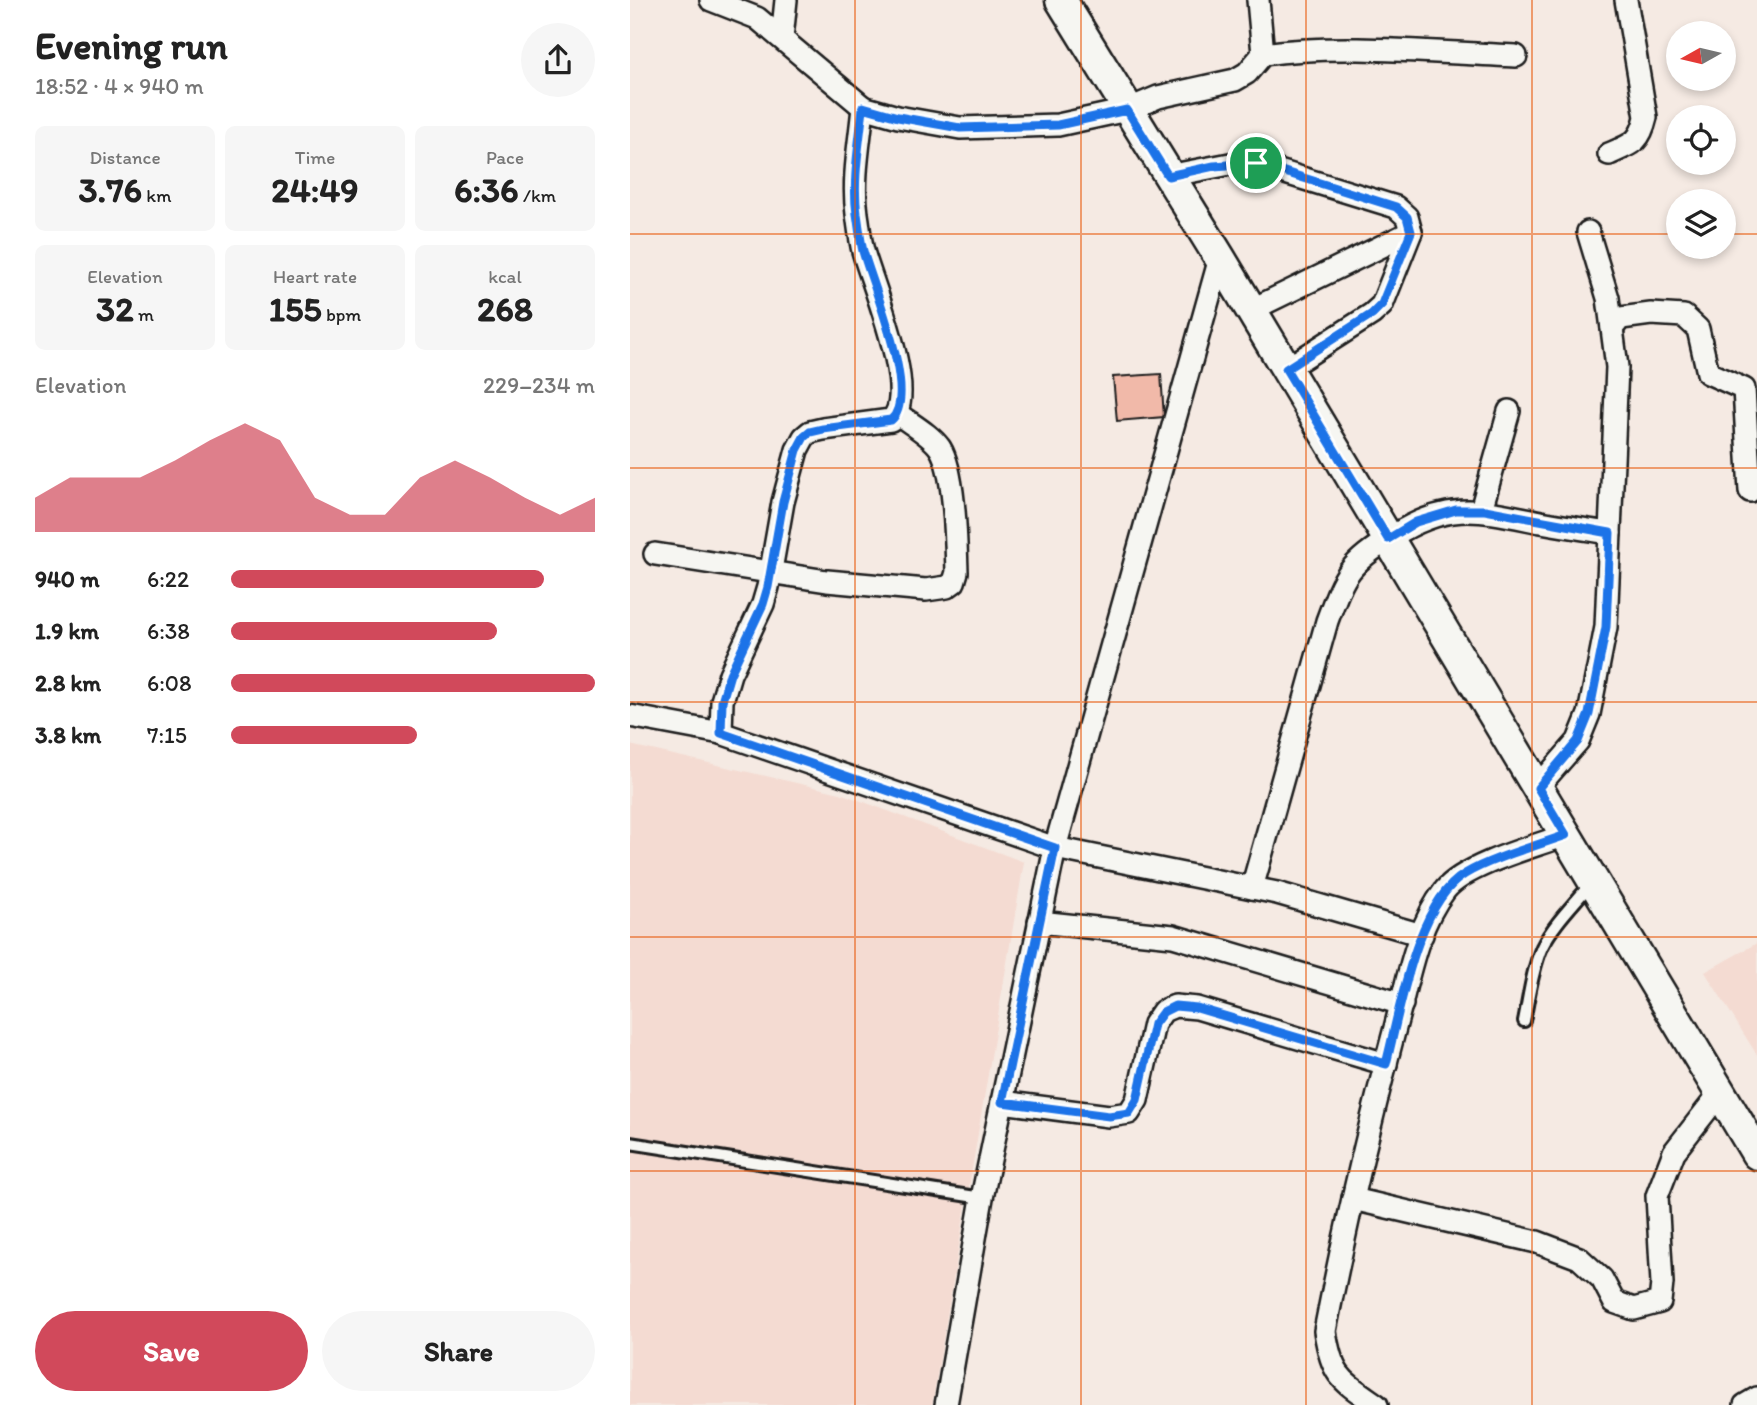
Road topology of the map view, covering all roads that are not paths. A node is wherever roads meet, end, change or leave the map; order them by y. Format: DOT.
graph roads {
  1 [pos="711,0"];
  2 [pos="786,0"];
  3 [pos="1060,0"];
  4 [pos="1258,0"];
  5 [pos="1626,0"];
  6 [pos="782,38"];
  7 [pos="1263,54"];
  8 [pos="1516,56"];
  9 [pos="863,107"];
  10 [pos="1127,110"];
  11 [pos="1609,154"];
  12 [pos="1168,176"];
  13 [pos="1411,232"];
  14 [pos="1588,232"];
  15 [pos="1220,258"];
  16 [pos="1251,310"];
  17 [pos="1612,328"];
  18 [pos="1286,369"];
  19 [pos="1509,411"];
  20 [pos="898,414"];
  21 [pos="1750,491"];
  22 [pos="1481,510"];
  23 [pos="1610,533"];
  24 [pos="1388,539"];
  25 [pos="655,554"];
  26 [pos="770,571"];
  27 [pos="630,716"];
  28 [pos="721,733"];
  29 [pos="1538,788"];
  30 [pos="1566,835"];
  31 [pos="1055,848"];
  32 [pos="1593,881"];
  33 [pos="1252,888"];
  34 [pos="1039,922"];
  35 [pos="1422,935"];
  36 [pos="1402,1004"];
  37 [pos="1524,1021"];
  38 [pos="1386,1064"];
  39 [pos="1720,1093"];
  40 [pos="1002,1102"];
  41 [pos="630,1143"];
  42 [pos="1757,1154"];
  43 [pos="982,1198"];
  44 [pos="1353,1199"];
  45 [pos="1757,1398"];
  46 [pos="946,1405"];
  47 [pos="1377,1405"];
  48 [pos="1745,1405"];
  1 -- 6 [label="street"];
  2 -- 6 [label="street"];
  3 -- 10 [label="main road"];
  4 -- 7 [label="street"];
  5 -- 11 [label="street"];
  6 -- 9 [label="street"];
  7 -- 8 [label="street"];
  7 -- 10 [label="street"];
  9 -- 10 [label="street"];
  9 -- 20 [label="street"];
  10 -- 12 [label="main road"];
  12 -- 13 [label="street"];
  12 -- 15 [label="main road"];
  13 -- 16 [label="street"];
  13 -- 18 [label="street"];
  14 -- 17 [label="street"];
  15 -- 16 [label="main road"];
  15 -- 31 [label="street"];
  16 -- 18 [label="main road"];
  17 -- 21 [label="street"];
  17 -- 23 [label="street"];
  18 -- 24 [label="main road"];
  19 -- 22 [label="street"];
  20 -- 26 [label="street"];
  20 -- 26 [label="street"];
  22 -- 23 [label="street"];
  22 -- 24 [label="street"];
  23 -- 29 [label="street"];
  24 -- 29 [label="main road"];
  24 -- 33 [label="street"];
  25 -- 26 [label="street"];
  26 -- 28 [label="street"];
  27 -- 28 [label="street"];
  28 -- 31 [label="street"];
  29 -- 30 [label="main road"];
  30 -- 32 [label="main road"];
  30 -- 35 [label="street"];
  31 -- 33 [label="street"];
  31 -- 34 [label="street"];
  32 -- 37 [label="lane"];
  32 -- 39 [label="main road"];
  33 -- 35 [label="street"];
  34 -- 36 [label="street"];
  34 -- 40 [label="street"];
  35 -- 36 [label="street"];
  36 -- 38 [label="street"];
  38 -- 40 [label="street"];
  38 -- 44 [label="street"];
  39 -- 42 [label="main road"];
  39 -- 44 [label="street"];
  40 -- 43 [label="street"];
  41 -- 43 [label="lane"];
  43 -- 46 [label="street"];
  44 -- 47 [label="street"];
  45 -- 48 [label="street"];
}
